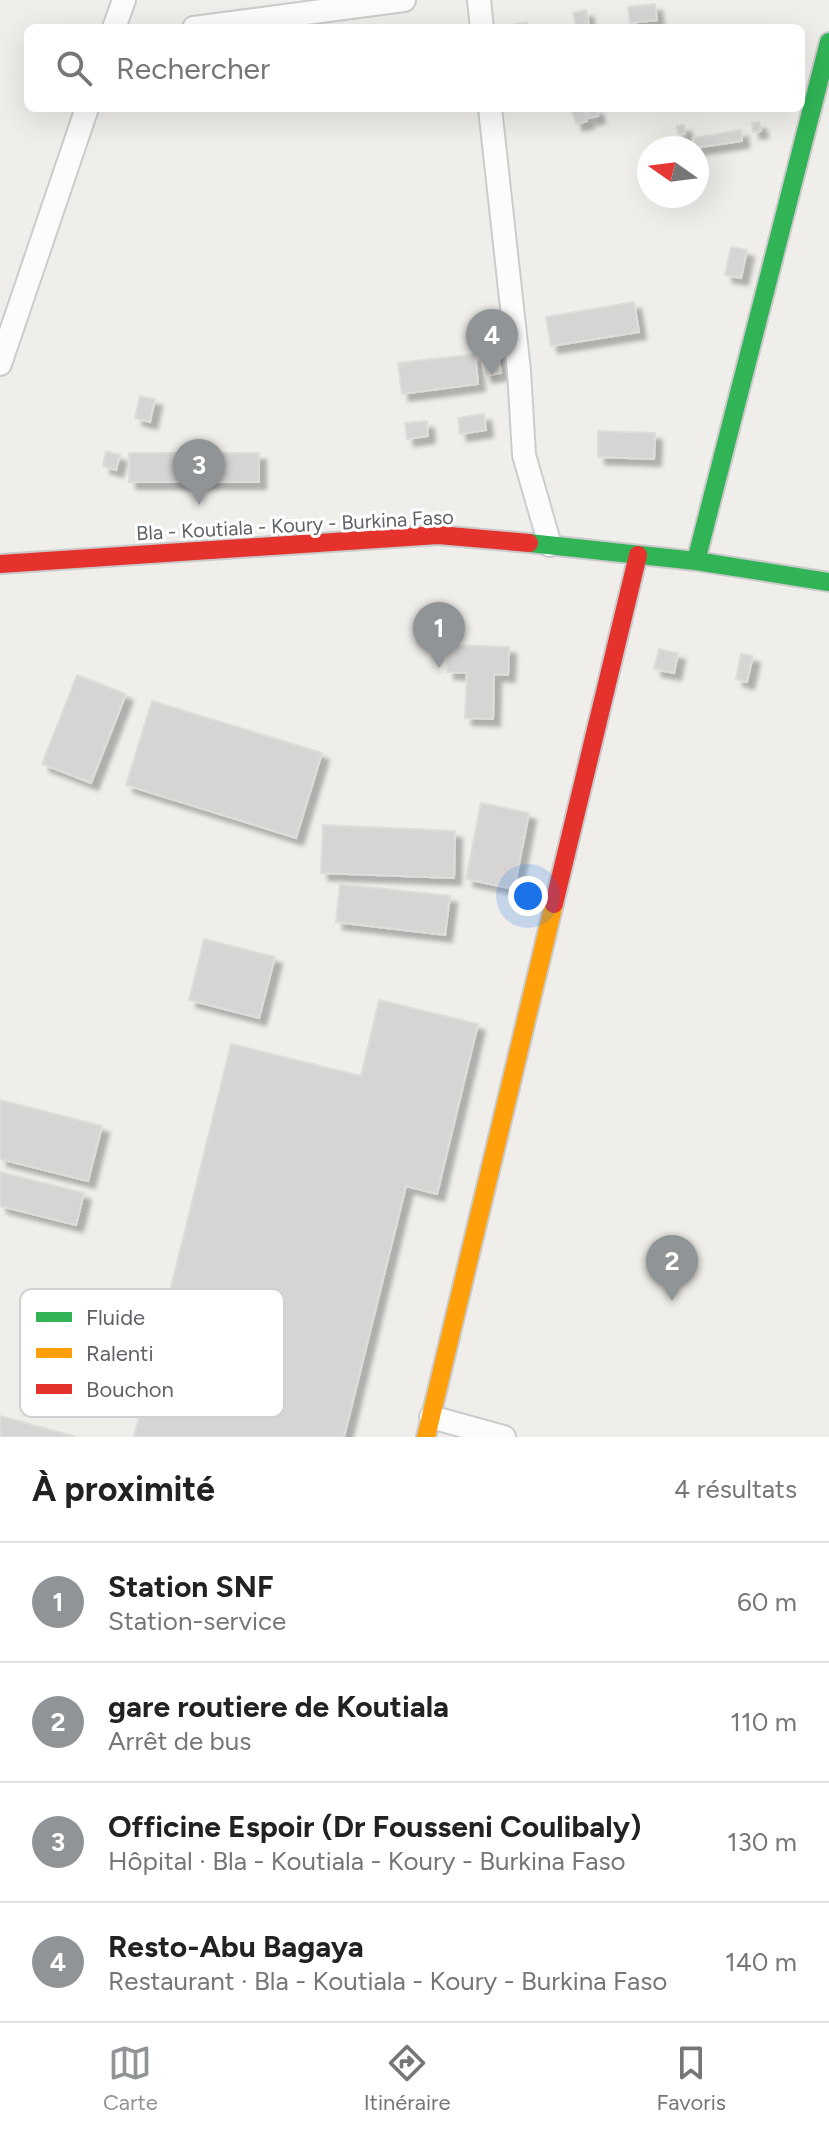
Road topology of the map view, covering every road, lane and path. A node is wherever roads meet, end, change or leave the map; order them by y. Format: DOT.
graph roads {
  1 [pos="124,0"];
  2 [pos="404,0"];
  3 [pos="479,0"];
  4 [pos="115,24"];
  5 [pos="224,24"];
  6 [pos="482,24"];
  7 [pos="829,42"];
  8 [pos="86,112"];
  9 [pos="490,112"];
  10 [pos="0,364"];
  11 [pos="550,545"];
  12 [pos="638,555"];
  13 [pos="696,561"];
  14 [pos="0,564"];
  15 [pos="829,582"];
  16 [pos="429,1427"];
  17 [pos="504,1437"];
  1 -- 4 [label="street"];
  2 -- 5 [label="street"];
  3 -- 6 [label="street"];
  7 -- 13 [label="street"];
  8 -- 10 [label="street"];
  9 -- 11 [label="street"];
  11 -- 12 [label="street, Bla - Koutiala - Koury - Burkina Faso"];
  11 -- 14 [label="street, Bla - Koutiala - Koury - Burkina Faso"];
  12 -- 13 [label="street, Bla - Koutiala - Koury - Burkina Faso"];
  12 -- 16 [label="street"];
  13 -- 15 [label="street, Bla - Koutiala - Koury - Burkina Faso"];
  16 -- 17 [label="street"];
}
